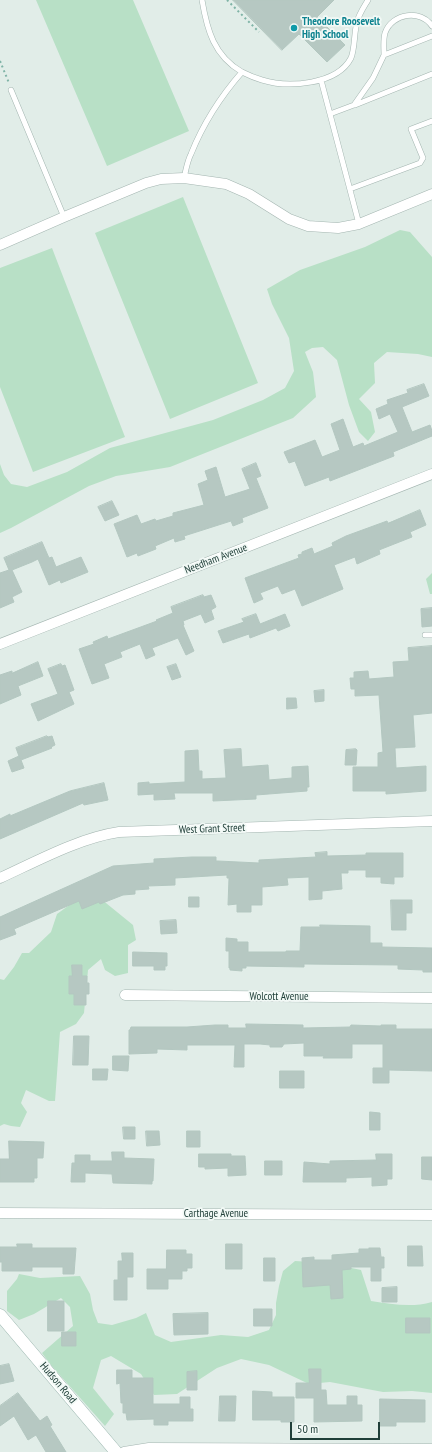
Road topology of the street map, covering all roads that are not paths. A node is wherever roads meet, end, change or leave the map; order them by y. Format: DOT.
graph roads {
  1 [pos="202,0"];
  2 [pos="368,0"];
  3 [pos="432,26"];
  4 [pos="432,36"];
  5 [pos="384,55"];
  6 [pos="242,72"];
  7 [pos="432,74"];
  8 [pos="321,80"];
  9 [pos="11,90"];
  10 [pos="354,105"];
  11 [pos="330,114"];
  12 [pos="432,121"];
  13 [pos="184,178"];
  14 [pos="350,189"];
  15 [pos="432,194"];
  16 [pos="64,217"];
  17 [pos="359,224"];
  18 [pos="0,245"];
  19 [pos="432,474"];
  20 [pos="425,635"];
  21 [pos="432,635"];
  22 [pos="0,644"];
  23 [pos="432,821"];
  24 [pos="0,878"];
  25 [pos="125,995"];
  26 [pos="432,998"];
  27 [pos="0,1213"];
  28 [pos="432,1215"];
  29 [pos="0,1315"];
  30 [pos="432,1449"];
  31 [pos="116,1452"];
  32 [pos="124,1452"];
  1 -- 6 [label="lane"];
  2 -- 8 [label="lane"];
  3 -- 5 [label="lane"];
  4 -- 5 [label="lane"];
  5 -- 10 [label="lane"];
  6 -- 8 [label="lane"];
  6 -- 13 [label="lane"];
  7 -- 10 [label="lane"];
  8 -- 11 [label="lane"];
  9 -- 16 [label="lane"];
  10 -- 11 [label="lane"];
  11 -- 14 [label="lane"];
  12 -- 14 [label="lane"];
  13 -- 16 [label="street"];
  13 -- 17 [label="street"];
  14 -- 17 [label="lane"];
  15 -- 17 [label="street"];
  16 -- 18 [label="street"];
  19 -- 22 [label="street, Needham Avenue"];
  20 -- 21 [label="lane"];
  23 -- 24 [label="street, West Grant Street"];
  25 -- 26 [label="street, Wolcott Avenue"];
  27 -- 28 [label="street, Carthage Avenue"];
  29 -- 31 [label="street, Hudson Road"];
  30 -- 32 [label="street"];
}
